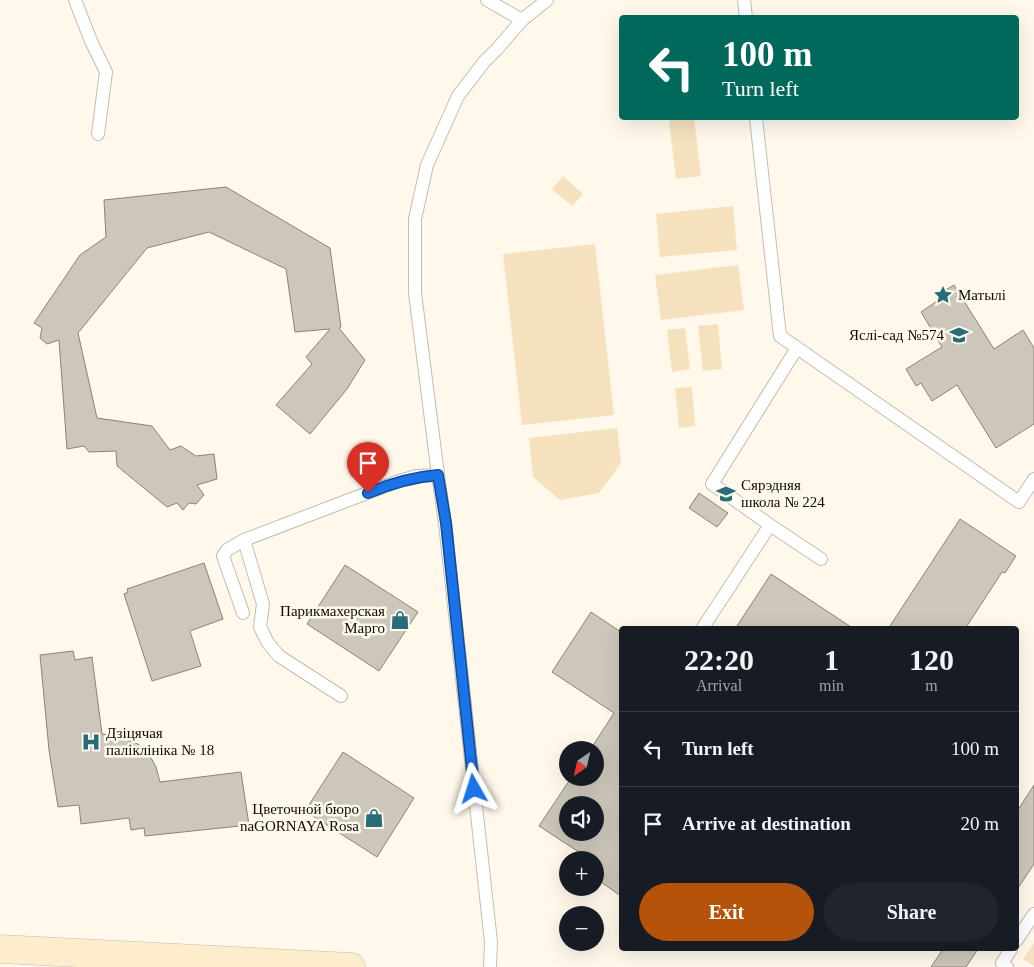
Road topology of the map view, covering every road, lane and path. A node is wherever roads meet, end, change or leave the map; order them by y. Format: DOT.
graph roads {
  1 [pos="75,0"];
  2 [pos="487,0"];
  3 [pos="547,0"];
  4 [pos="744,0"];
  5 [pos="746,15"];
  6 [pos="522,20"];
  7 [pos="756,120"];
  8 [pos="98,134"];
  9 [pos="797,348"];
  10 [pos="438,475"];
  11 [pos="1034,479"];
  12 [pos="770,525"];
  13 [pos="244,540"];
  14 [pos="820,559"];
  15 [pos="243,613"];
  16 [pos="704,626"];
  17 [pos="341,696"];
  18 [pos="1034,914"];
  19 [pos="1019,936"];
  20 [pos="0,949"];
  21 [pos="1011,951"];
  22 [pos="351,967"];
  23 [pos="490,967"];
  24 [pos="1007,967"];
  1 -- 8 [label="lane"];
  2 -- 6 [label="lane"];
  3 -- 6 [label="lane"];
  4 -- 5 [label="lane"];
  6 -- 10 [label="lane"];
  7 -- 9 [label="lane"];
  9 -- 11 [label="lane"];
  9 -- 12 [label="lane"];
  10 -- 13 [label="lane"];
  10 -- 23 [label="lane"];
  12 -- 14 [label="lane"];
  12 -- 16 [label="lane"];
  13 -- 15 [label="lane"];
  13 -- 17 [label="lane"];
  18 -- 19 [label="lane"];
  20 -- 22 [label="main road"];
  21 -- 24 [label="lane"];
}
